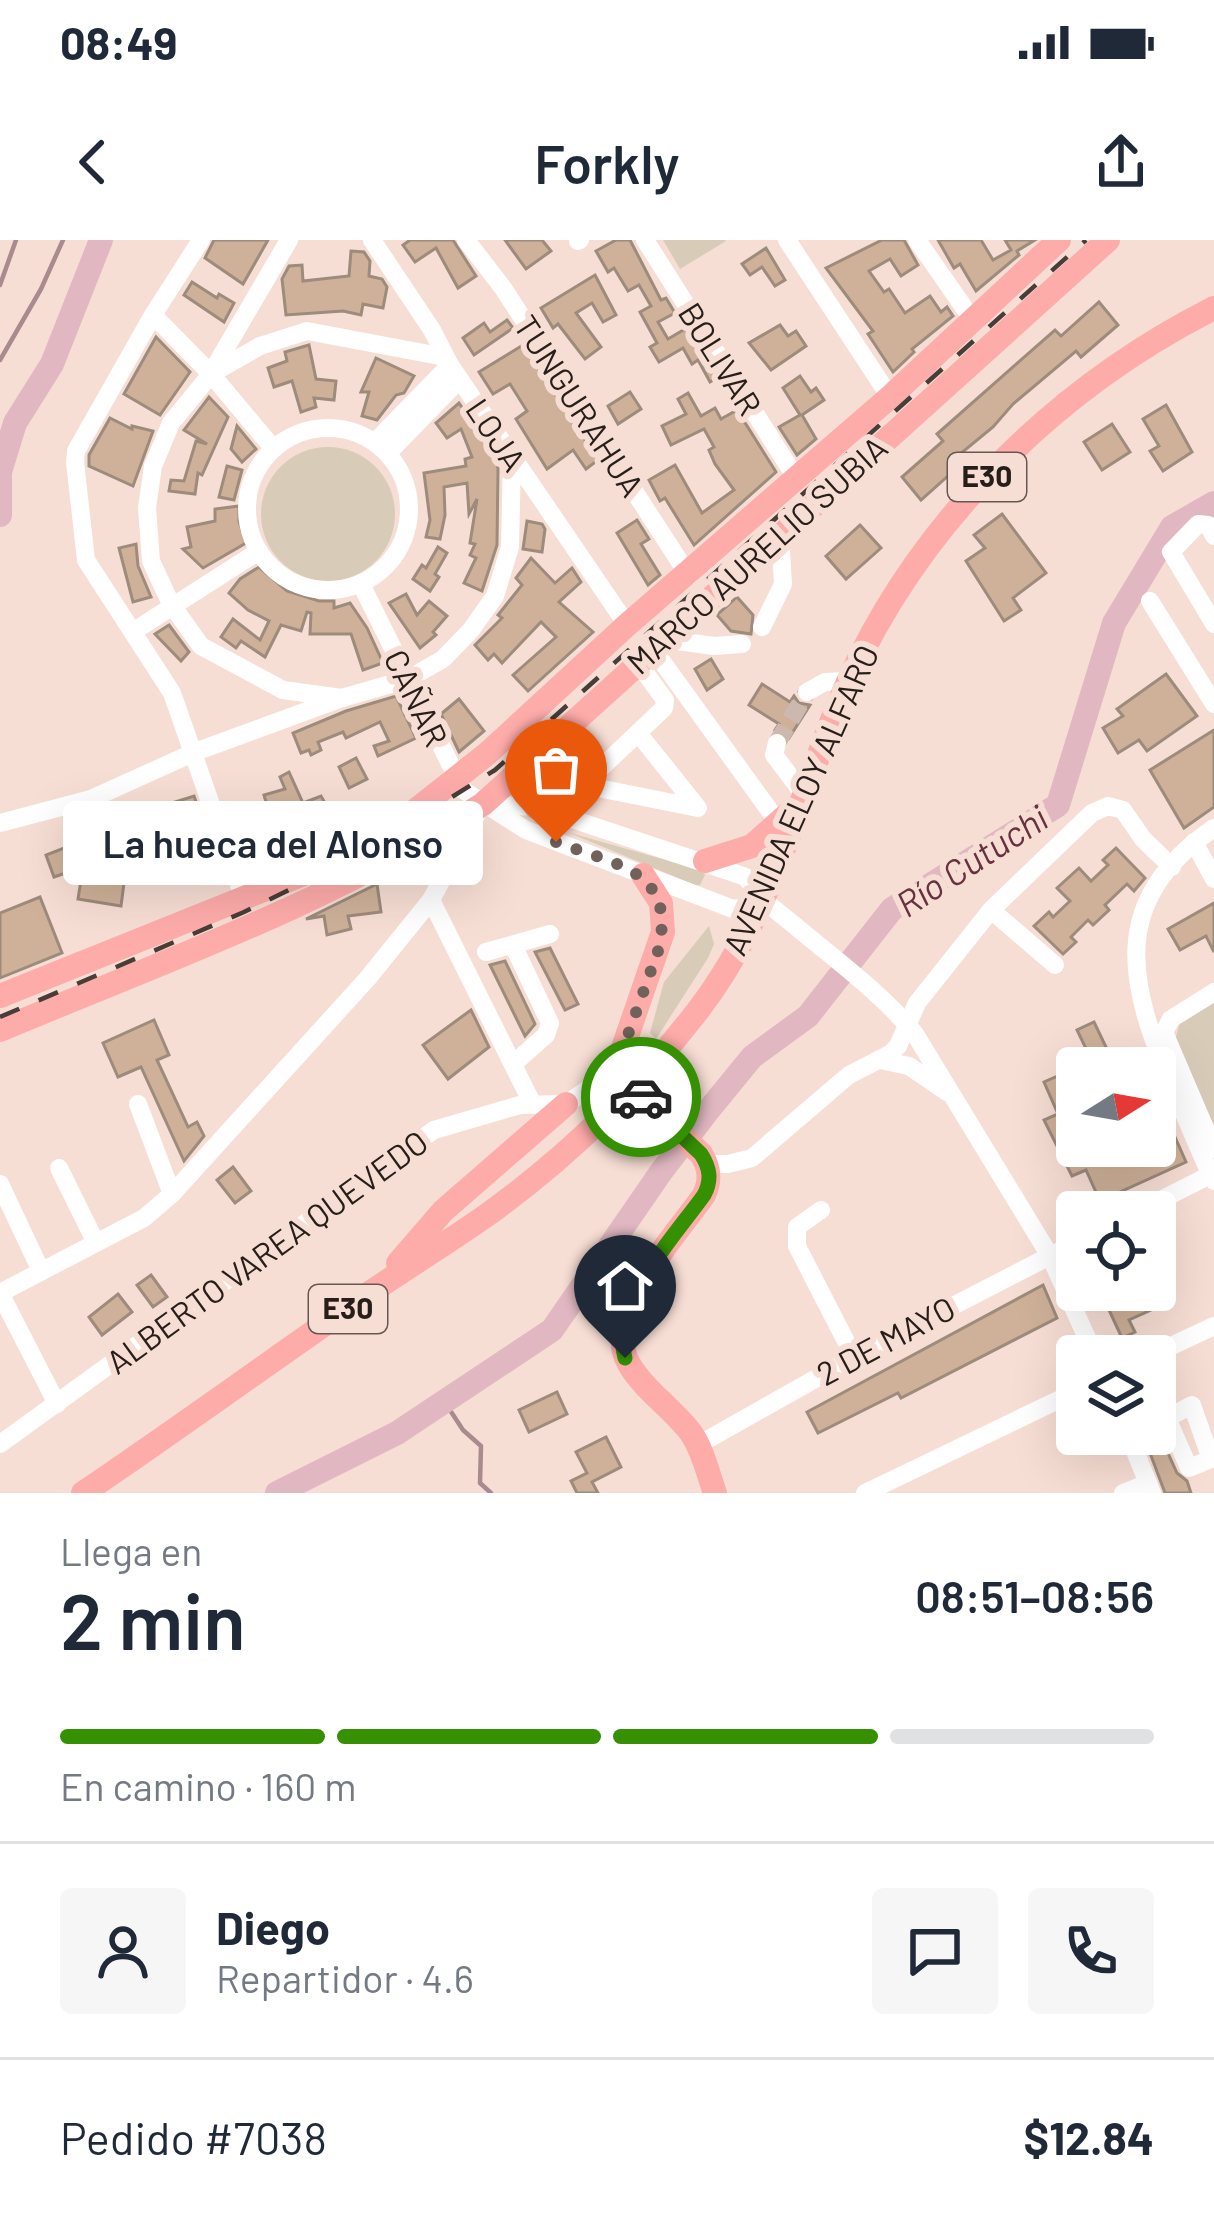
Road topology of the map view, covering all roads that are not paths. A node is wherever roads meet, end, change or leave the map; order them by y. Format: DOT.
graph roads {
  1 [pos="201,240"];
  2 [pos="290,240"];
  3 [pos="372,240"];
  4 [pos="466,240"];
  5 [pos="645,240"];
  6 [pos="788,240"];
  7 [pos="1059,240"];
  8 [pos="1108,240"];
  9 [pos="920,241"];
  10 [pos="1214,308"];
  11 [pos="153,314"];
  12 [pos="972,319"];
  13 [pos="451,367"];
  14 [pos="211,374"];
  15 [pos="890,397"];
  16 [pos="381,447"];
  17 [pos="273,448"];
  18 [pos="512,459"];
  19 [pos="796,478"];
  20 [pos="780,534"];
  21 [pos="1214,536"];
  22 [pos="259,551"];
  23 [pos="688,576"];
  24 [pos="361,584"];
  25 [pos="1150,601"];
  26 [pos="171,604"];
  27 [pos="1214,624"];
  28 [pos="627,626"];
  29 [pos="762,627"];
  30 [pos="134,631"];
  31 [pos="742,644"];
  32 [pos="651,650"];
  33 [pos="408,679"];
  34 [pos="848,681"];
  35 [pos="807,692"];
  36 [pos="342,698"];
  37 [pos="1214,704"];
  38 [pos="638,733"];
  39 [pos="777,742"];
  40 [pos="195,752"];
  41 [pos="531,760"];
  42 [pos="456,781"];
  43 [pos="805,796"];
  44 [pos="482,804"];
  45 [pos="536,807"];
  46 [pos="698,808"];
  47 [pos="0,823"];
  48 [pos="217,824"];
  49 [pos="712,825"];
  50 [pos="780,825"];
  51 [pos="1214,828"];
  52 [pos="448,840"];
  53 [pos="1194,842"];
  54 [pos="705,861"];
  55 [pos="113,863"];
  56 [pos="1172,867"];
  57 [pos="643,875"];
  58 [pos="1214,879"];
  59 [pos="244,898"];
  60 [pos="430,900"];
  61 [pos="764,904"];
  62 [pos="991,910"];
  63 [pos="550,934"];
  64 [pos="513,945"];
  65 [pos="486,952"];
  66 [pos="1055,965"];
  67 [pos="1214,979"];
  68 [pos="1214,992"];
  69 [pos="0,996"];
  70 [pos="901,1017"];
  71 [pos="1145,1023"];
  72 [pos="0,1030"];
  73 [pos="880,1060"];
  74 [pos="513,1064"];
  75 [pos="615,1071"];
  76 [pos="950,1094"];
  77 [pos="532,1103"];
  78 [pos="138,1104"];
  79 [pos="566,1104"];
  80 [pos="1214,1149"];
  81 [pos="700,1155"];
  82 [pos="59,1168"];
  83 [pos="1213,1176"];
  84 [pos="0,1184"];
  85 [pos="172,1194"];
  86 [pos="1176,1194"];
  87 [pos="820,1210"];
  88 [pos="96,1243"];
  89 [pos="1056,1253"];
  90 [pos="1050,1256"];
  91 [pos="40,1271"];
  92 [pos="373,1291"];
  93 [pos="0,1293"];
  94 [pos="1214,1326"];
  95 [pos="1086,1335"];
  96 [pos="1176,1344"];
  97 [pos="854,1357"];
  98 [pos="1056,1401"];
  99 [pos="57,1405"];
  100 [pos="702,1442"];
  101 [pos="0,1444"];
  102 [pos="1148,1455"];
  103 [pos="1150,1488"];
  104 [pos="83,1493"];
  105 [pos="715,1493"];
  106 [pos="730,1493"];
  107 [pos="866,1493"];
  108 [pos="1123,1493"];
  1 -- 11 [label="street"];
  2 -- 14 [label="street"];
  3 -- 13 [label="street, LOJA"];
  4 -- 23 [label="street, TUNGURAHUA"];
  5 -- 19 [label="street, BOLIVAR"];
  6 -- 15 [label="street"];
  7 -- 12 [label="main road, MARCO AURELIO SUBIA"];
  8 -- 20 [label="main road, MARCO AURELIO SUBIA"];
  9 -- 12 [label="street"];
  10 -- 34 [label="main road, AVENIDA ELOY ALFARO / E30"];
  11 -- 14 [label="street"];
  11 -- 30 [label="street"];
  12 -- 15 [label="main road, MARCO AURELIO SUBIA"];
  13 -- 14 [label="street"];
  13 -- 16 [label="street"];
  13 -- 18 [label="street, LOJA"];
  14 -- 17 [label="street"];
  14 -- 26 [label="street"];
  15 -- 19 [label="main road, MARCO AURELIO SUBIA"];
  16 -- 17 [label="street"];
  16 -- 24 [label="street"];
  17 -- 22 [label="street"];
  18 -- 28 [label="street, LOJA"];
  18 -- 33 [label="street"];
  19 -- 23 [label="main road, MARCO AURELIO SUBIA"];
  20 -- 29 [label="street"];
  20 -- 32 [label="main road, MARCO AURELIO SUBIA"];
  21 -- 27 [label="street"];
  22 -- 24 [label="street"];
  22 -- 26 [label="street"];
  23 -- 28 [label="main road, MARCO AURELIO SUBIA"];
  24 -- 33 [label="street, CAÑAR"];
  25 -- 37 [label="street"];
  26 -- 30 [label="street"];
  26 -- 36 [label="street"];
  28 -- 42 [label="main road, MARCO AURELIO SUBIA"];
  30 -- 40 [label="street"];
  31 -- 32 [label="street"];
  32 -- 38 [label="street"];
  32 -- 41 [label="main road, MARCO AURELIO SUBIA"];
  32 -- 50 [label="street"];
  33 -- 36 [label="street"];
  33 -- 42 [label="street, CAÑAR"];
  34 -- 35 [label="street"];
  34 -- 43 [label="main road, AVENIDA ELOY ALFARO / E30"];
  36 -- 40 [label="street"];
  38 -- 46 [label="street"];
  38 -- 46 [label="street"];
  39 -- 43 [label="street"];
  40 -- 47 [label="street"];
  40 -- 48 [label="street"];
  41 -- 44 [label="main road, MARCO AURELIO SUBIA"];
  41 -- 45 [label="main road"];
  42 -- 44 [label="street, CAÑAR"];
  42 -- 59 [label="main road, MARCO AURELIO SUBIA"];
  43 -- 50 [label="main road"];
  43 -- 61 [label="main road, AVENIDA ELOY ALFARO / E30"];
  44 -- 45 [label="street"];
  44 -- 52 [label="main road, MARCO AURELIO SUBIA"];
  44 -- 57 [label="street, CAÑAR"];
  45 -- 54 [label="street"];
  46 -- 49 [label="street"];
  48 -- 55 [label="street"];
  48 -- 59 [label="street"];
  50 -- 54 [label="main road"];
  51 -- 53 [label="street"];
  52 -- 60 [label="street"];
  52 -- 72 [label="main road, MARCO AURELIO SUBIA"];
  53 -- 56 [label="street"];
  53 -- 58 [label="street"];
  54 -- 61 [label="street"];
  56 -- 62 [label="street"];
  56 -- 71 [label="street"];
  57 -- 61 [label="street, CAÑAR"];
  57 -- 75 [label="main road"];
  59 -- 69 [label="main road, MARCO AURELIO SUBIA"];
  60 -- 74 [label="street"];
  60 -- 85 [label="street"];
  61 -- 70 [label="street"];
  61 -- 92 [label="main road, AVENIDA ELOY ALFARO / E30"];
  62 -- 66 [label="street"];
  62 -- 70 [label="street"];
  63 -- 64 [label="street"];
  64 -- 65 [label="street"];
  64 -- 74 [label="street"];
  67 -- 71 [label="street"];
  68 -- 80 [label="street"];
  70 -- 73 [label="street"];
  70 -- 76 [label="street"];
  71 -- 83 [label="street"];
  73 -- 76 [label="street"];
  73 -- 81 [label="street"];
  74 -- 77 [label="street"];
  75 -- 79 [label="street"];
  75 -- 81 [label="main road"];
  76 -- 90 [label="street"];
  77 -- 79 [label="street, ALBERTO VAREA QUEVEDO"];
  77 -- 99 [label="street, ALBERTO VAREA QUEVEDO"];
  78 -- 85 [label="street"];
  79 -- 92 [label="main road"];
  81 -- 100 [label="main road"];
  82 -- 88 [label="street"];
  83 -- 86 [label="street"];
  84 -- 91 [label="street"];
  85 -- 88 [label="street"];
  87 -- 97 [label="street"];
  88 -- 91 [label="street"];
  89 -- 90 [label="street, 2 DE MAYO"];
  90 -- 95 [label="street"];
  90 -- 97 [label="street, 2 DE MAYO"];
  91 -- 93 [label="street"];
  92 -- 104 [label="main road, AVENIDA ELOY ALFARO / E30"];
  93 -- 99 [label="street"];
  94 -- 96 [label="street"];
  97 -- 100 [label="street, 2 DE MAYO"];
  98 -- 107 [label="street"];
  99 -- 101 [label="street, ALBERTO VAREA QUEVEDO"];
  100 -- 105 [label="main road"];
  100 -- 106 [label="main road"];
  102 -- 103 [label="street"];
  103 -- 108 [label="street"];
}
